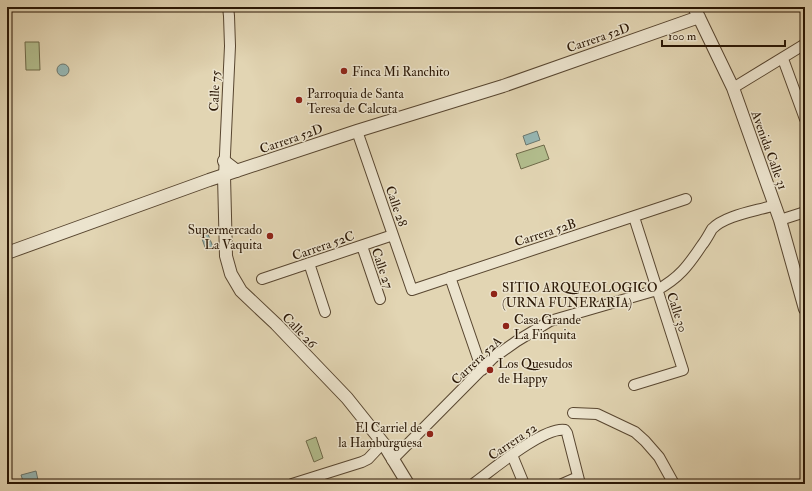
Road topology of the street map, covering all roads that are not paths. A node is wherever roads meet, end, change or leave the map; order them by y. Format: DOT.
graph roads {
  1 [pos="228,7"];
  2 [pos="696,12"];
  3 [pos="805,44"];
  4 [pos="783,59"];
  5 [pos="733,88"];
  6 [pos="805,120"];
  7 [pos="357,131"];
  8 [pos="224,161"];
  9 [pos="237,171"];
  10 [pos="224,176"];
  11 [pos="209,180"];
  12 [pos="224,191"];
  13 [pos="686,199"];
  14 [pos="775,204"];
  15 [pos="805,212"];
  16 [pos="634,217"];
  17 [pos="780,220"];
  18 [pos="393,235"];
  19 [pos="362,246"];
  20 [pos="7,253"];
  21 [pos="309,263"];
  22 [pos="450,277"];
  23 [pos="262,279"];
  24 [pos="412,290"];
  25 [pos="657,290"];
  26 [pos="380,300"];
  27 [pos="805,309"];
  28 [pos="325,312"];
  29 [pos="482,370"];
  30 [pos="634,385"];
  31 [pos="573,413"];
  32 [pos="383,443"];
  33 [pos="512,456"];
  34 [pos="392,460"];
  35 [pos="322,479"];
  36 [pos="579,480"];
  37 [pos="292,484"];
  38 [pos="408,484"];
  39 [pos="473,484"];
  40 [pos="524,484"];
  41 [pos="562,484"];
  42 [pos="674,484"];
  1 -- 8 [label="street, Calle 75"];
  2 -- 5 [label="street, Avenida Calle 31"];
  2 -- 7 [label="street, Carrera 52D"];
  3 -- 4 [label="street"];
  4 -- 5 [label="street"];
  4 -- 6 [label="street"];
  5 -- 14 [label="street, Avenida Calle 31"];
  7 -- 9 [label="street, Carrera 52D"];
  7 -- 18 [label="street, Calle 28"];
  8 -- 9 [label="street"];
  8 -- 10 [label="street, Calle 75"];
  9 -- 10 [label="street, Carrera 52D"];
  10 -- 11 [label="street, Carrera 52D"];
  10 -- 12 [label="street, Calle 26"];
  11 -- 12 [label="street"];
  11 -- 20 [label="street, Carrera 52D"];
  12 -- 32 [label="street, Calle 26"];
  13 -- 16 [label="street, Carrera 52B"];
  14 -- 17 [label="street, Avenida Calle 31"];
  14 -- 25 [label="street, Carrera 52A"];
  15 -- 17 [label="street"];
  16 -- 22 [label="street, Carrera 52B"];
  16 -- 25 [label="street, Calle 30"];
  17 -- 27 [label="street, Avenida Calle 31"];
  18 -- 19 [label="street, Carrera 52C"];
  18 -- 24 [label="street, Calle 28"];
  19 -- 21 [label="street, Carrera 52C"];
  19 -- 26 [label="street, Calle 27"];
  21 -- 23 [label="street, Carrera 52C"];
  21 -- 28 [label="street"];
  22 -- 24 [label="street, Carrera 52B"];
  22 -- 29 [label="street"];
  25 -- 29 [label="street, Carrera 52A"];
  25 -- 30 [label="street, Calle 30"];
  29 -- 34 [label="street, Carrera 52A"];
  31 -- 42 [label="street"];
  32 -- 34 [label="street, Calle 26"];
  32 -- 35 [label="street"];
  33 -- 36 [label="street, Carrera 52"];
  33 -- 39 [label="street, Carrera 52"];
  33 -- 40 [label="street"];
  34 -- 38 [label="street, Calle 26"];
  35 -- 37 [label="street"];
  36 -- 41 [label="street"];
}
